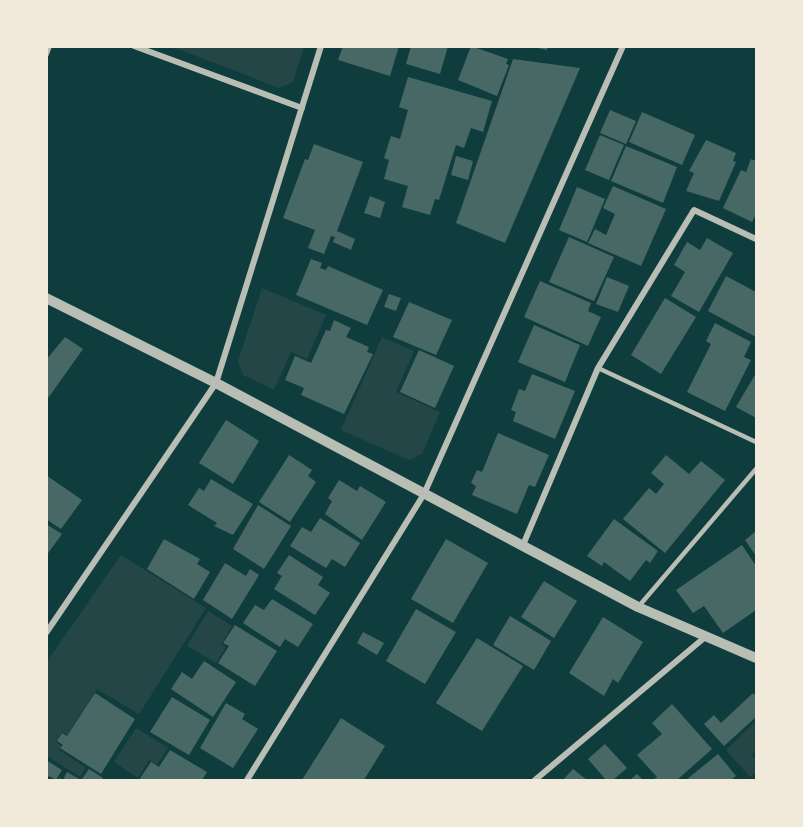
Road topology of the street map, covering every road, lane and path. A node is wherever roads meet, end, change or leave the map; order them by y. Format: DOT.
graph roads {
  1 [pos="49,46"];
  2 [pos="134,46"];
  3 [pos="321,46"];
  4 [pos="623,46"];
  5 [pos="46,54"];
  6 [pos="302,108"];
  7 [pos="756,239"];
  8 [pos="46,298"];
  9 [pos="598,368"];
  10 [pos="216,383"];
  11 [pos="756,442"];
  12 [pos="756,469"];
  13 [pos="424,494"];
  14 [pos="524,545"];
  15 [pos="638,607"];
  16 [pos="46,633"];
  17 [pos="704,638"];
  18 [pos="756,658"];
  19 [pos="247,780"];
  20 [pos="535,780"];
  1 -- 5 [label="street"];
  2 -- 6 [label="street"];
  3 -- 6 [label="street"];
  4 -- 13 [label="street"];
  6 -- 10 [label="street"];
  7 -- 9 [label="street"];
  8 -- 10 [label="street"];
  9 -- 11 [label="lane"];
  9 -- 14 [label="street"];
  10 -- 13 [label="street"];
  10 -- 16 [label="street"];
  12 -- 15 [label="lane"];
  13 -- 14 [label="street"];
  13 -- 19 [label="street"];
  14 -- 15 [label="street"];
  15 -- 17 [label="street"];
  17 -- 18 [label="street"];
  17 -- 20 [label="street"];
}
